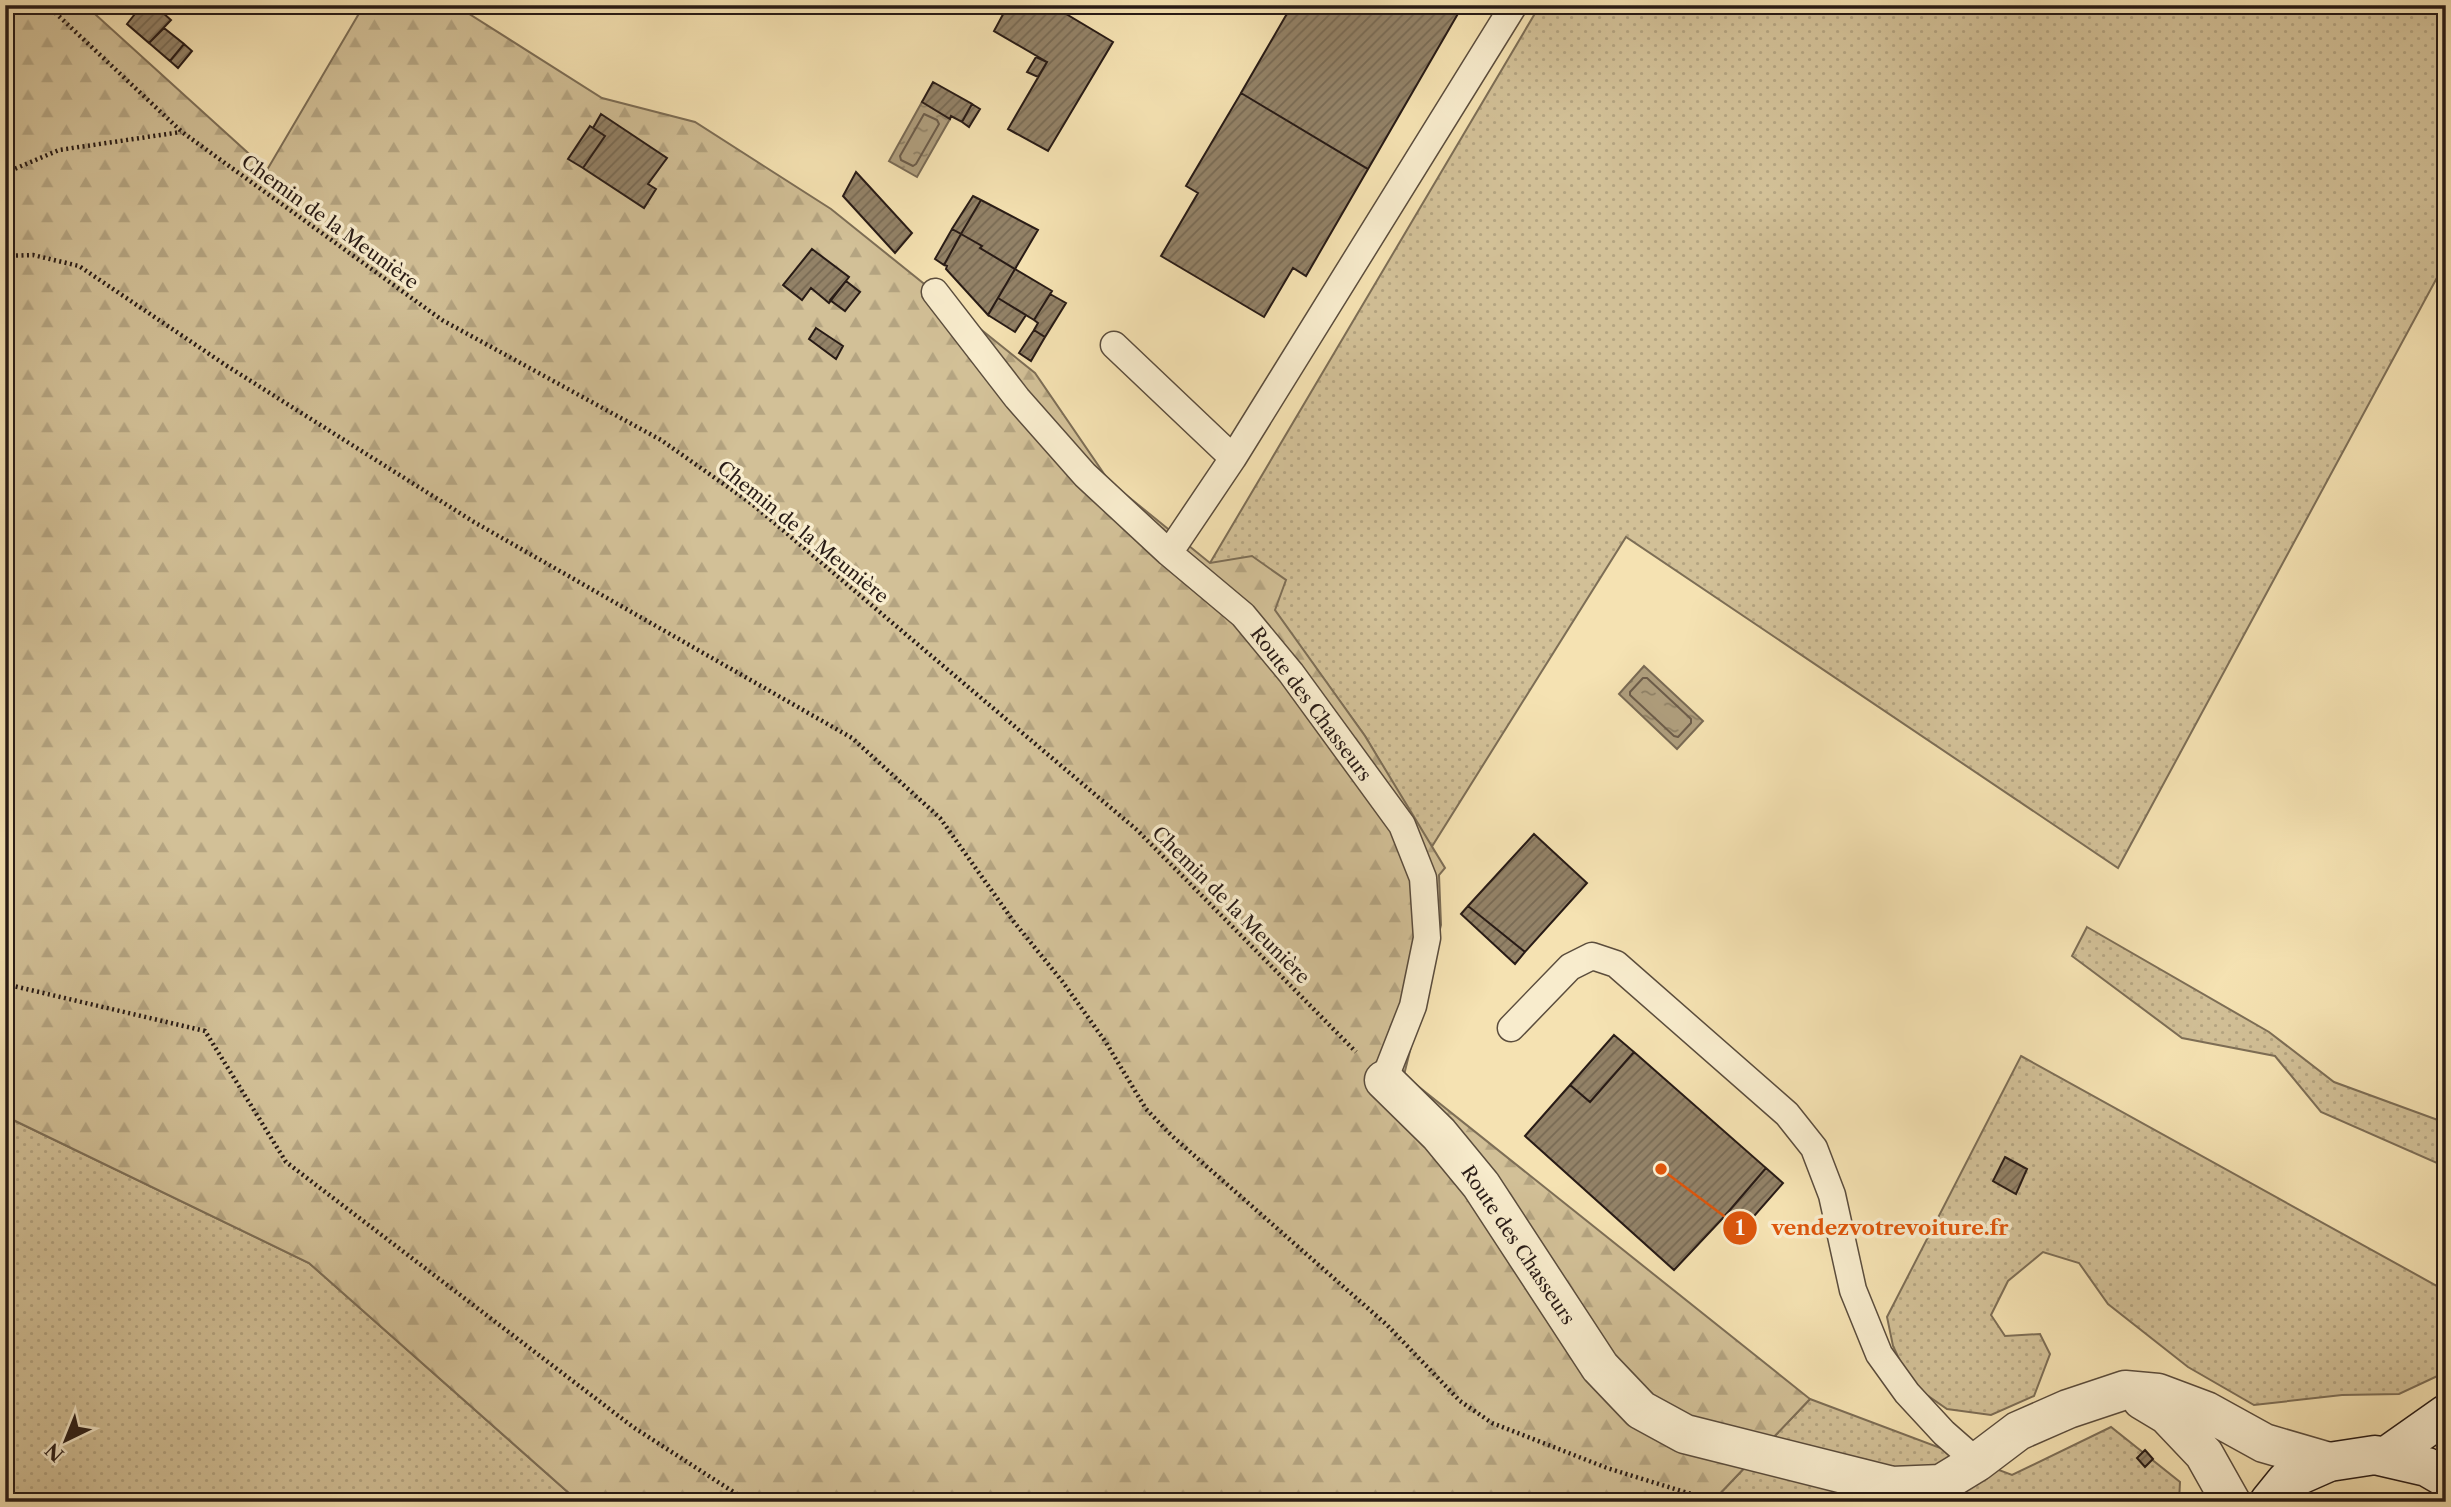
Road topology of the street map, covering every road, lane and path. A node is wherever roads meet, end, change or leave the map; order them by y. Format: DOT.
graph roads {
  1 [pos="47,5"];
  2 [pos="1514,5"];
  3 [pos="182,132"];
  4 [pos="5,173"];
  5 [pos="5,256"];
  6 [pos="935,292"];
  7 [pos="1114,345"];
  8 [pos="1233,458"];
  9 [pos="1169,554"];
  10 [pos="5,984"];
  11 [pos="1511,1028"];
  12 [pos="1384,1080"];
  13 [pos="2125,1390"];
  14 [pos="2446,1414"];
  15 [pos="2385,1457"];
  16 [pos="1977,1462"];
  17 [pos="2329,1462"];
  18 [pos="2446,1478"];
  19 [pos="749,1502"];
  20 [pos="1717,1502"];
  21 [pos="2231,1502"];
  22 [pos="2269,1502"];
  1 -- 3 [label="path, Chemin de la Meunière"];
  2 -- 8 [label="lane"];
  3 -- 4 [label="path"];
  3 -- 12 [label="path, Chemin de la Meunière"];
  5 -- 20 [label="path"];
  6 -- 9 [label="lane, Route des Chasseurs"];
  7 -- 8 [label="lane"];
  8 -- 9 [label="lane"];
  9 -- 12 [label="lane, Route des Chasseurs"];
  10 -- 19 [label="path"];
  11 -- 16 [label="lane"];
  12 -- 16 [label="street, Route des Chasseurs"];
  13 -- 16 [label="street, Route des Chasseurs"];
  13 -- 17 [label="street, Route des Chasseurs"];
  13 -- 21 [label="street"];
  14 -- 15 [label="street"];
  15 -- 17 [label="street"];
  15 -- 18 [label="street"];
  17 -- 22 [label="street"];
}
